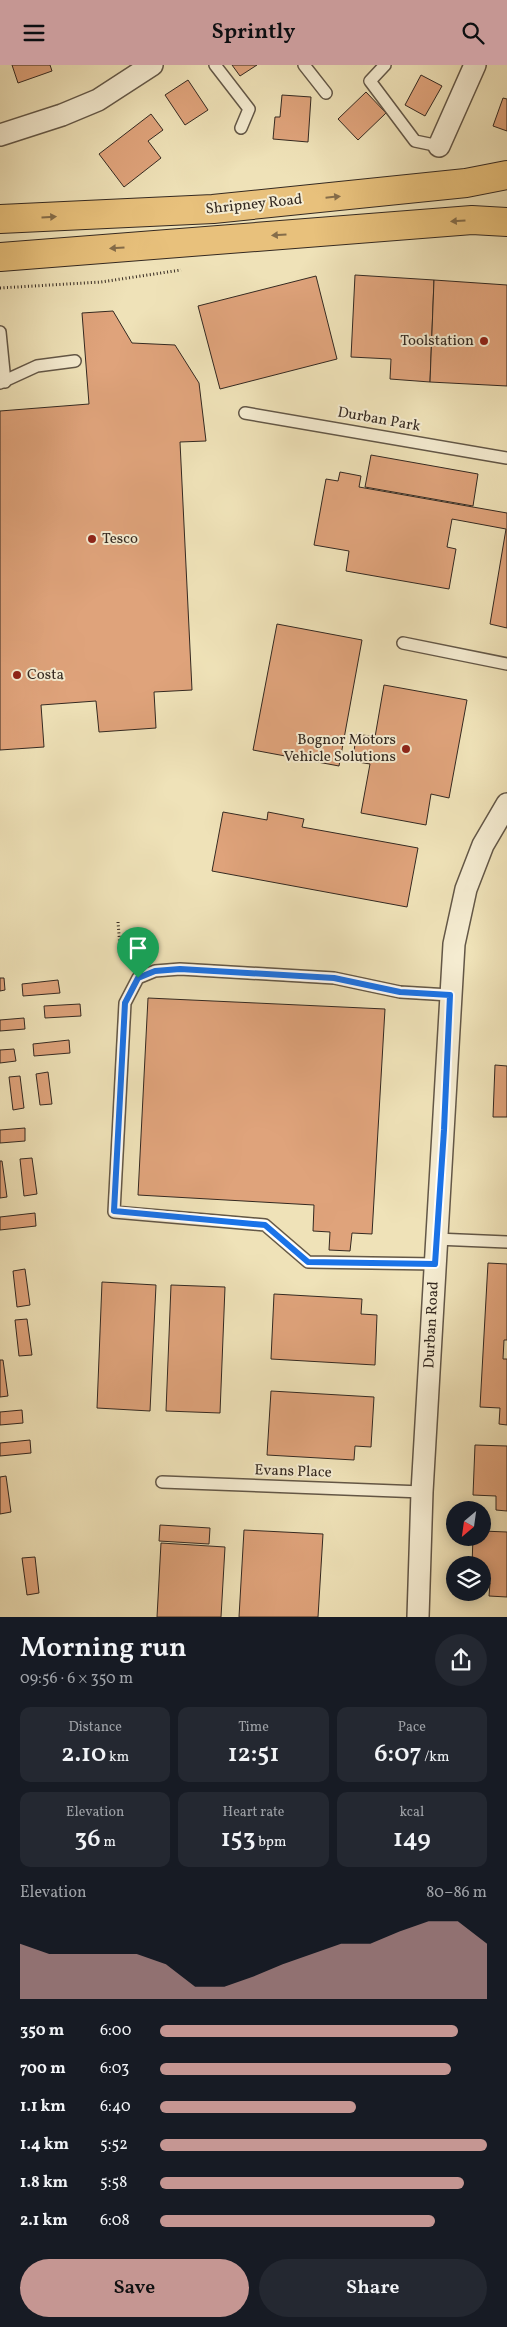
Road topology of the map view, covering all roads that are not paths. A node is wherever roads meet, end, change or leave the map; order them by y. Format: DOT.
graph roads {
  1 [pos="152,65"];
  2 [pos="215,65"];
  3 [pos="304,65"];
  4 [pos="385,65"];
  5 [pos="475,65"];
  6 [pos="326,93"];
  7 [pos="242,128"];
  8 [pos="0,135"];
  9 [pos="439,146"];
  10 [pos="507,175"];
  11 [pos="0,219"];
  12 [pos="507,221"];
  13 [pos="0,257"];
  14 [pos="0,332"];
  15 [pos="75,361"];
  16 [pos="2,382"];
  17 [pos="245,413"];
  18 [pos="507,457"];
  19 [pos="403,643"];
  20 [pos="507,664"];
  21 [pos="507,804"];
  22 [pos="450,995"];
  23 [pos="436,1239"];
  24 [pos="507,1242"];
  25 [pos="435,1264"];
  26 [pos="162,1482"];
  27 [pos="422,1492"];
  28 [pos="418,1617"];
  1 -- 8 [label="street"];
  2 -- 7 [label="lane"];
  3 -- 6 [label="lane"];
  4 -- 9 [label="lane"];
  5 -- 9 [label="street"];
  11 -- 10 [label="main road, Shripney Road, one-way"];
  12 -- 13 [label="main road, Shripney Road, one-way"];
  14 -- 16 [label="lane"];
  15 -- 16 [label="lane"];
  17 -- 18 [label="lane, Durban Park"];
  19 -- 20 [label="lane"];
  21 -- 22 [label="street, Durban Road"];
  22 -- 23 [label="street, Durban Road"];
  22 -- 25 [label="lane"];
  23 -- 24 [label="lane"];
  23 -- 25 [label="street, Durban Road"];
  25 -- 27 [label="street, Durban Road"];
  26 -- 27 [label="lane, Evans Place"];
  27 -- 28 [label="street, Durban Road"];
}
